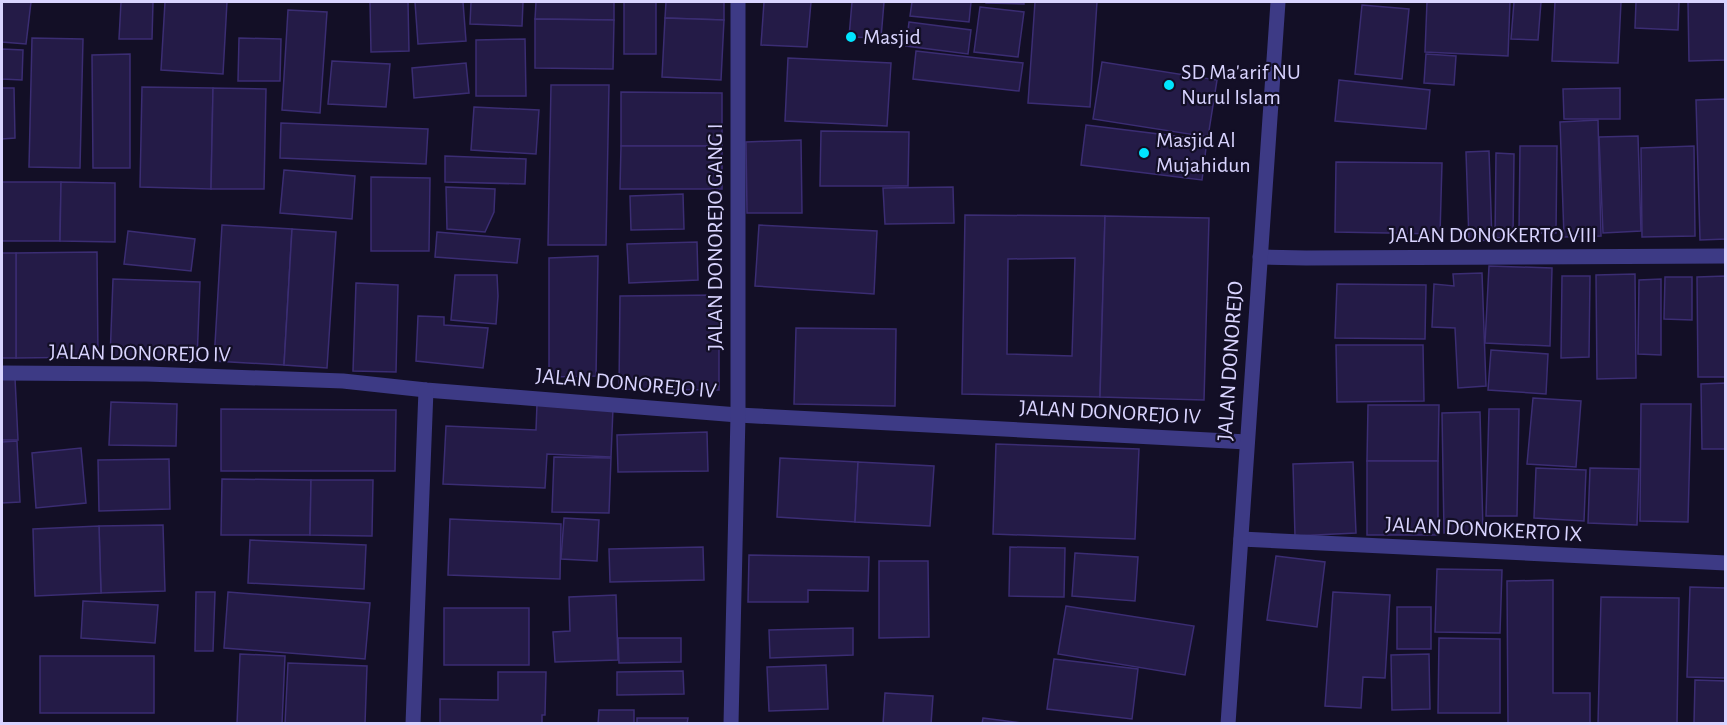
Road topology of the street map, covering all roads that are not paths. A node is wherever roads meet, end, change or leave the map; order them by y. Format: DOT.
graph roads {
  1 [pos="738,2"];
  2 [pos="1278,2"];
  3 [pos="1725,256"];
  4 [pos="1260,257"];
  5 [pos="2,373"];
  6 [pos="426,390"];
  7 [pos="738,415"];
  8 [pos="1247,442"];
  9 [pos="1240,540"];
  10 [pos="1725,563"];
  11 [pos="413,723"];
  12 [pos="730,723"];
  13 [pos="1228,723"];
  1 -- 7 [label="street, JALAN DONOREJO GANG I"];
  2 -- 4 [label="street, JALAN DONOREJO"];
  3 -- 4 [label="street, JALAN DONOKERTO VIII"];
  4 -- 8 [label="street, JALAN DONOREJO"];
  5 -- 6 [label="street, JALAN DONOREJO IV"];
  6 -- 7 [label="street, JALAN DONOREJO IV"];
  6 -- 11 [label="street"];
  7 -- 8 [label="street, JALAN DONOREJO IV"];
  7 -- 12 [label="street, JALAN DONOREJO GANG I"];
  8 -- 9 [label="street, JALAN DONOREJO"];
  9 -- 10 [label="street, JALAN DONOKERTO IX"];
  9 -- 13 [label="street, JALAN DONOREJO"];
}
